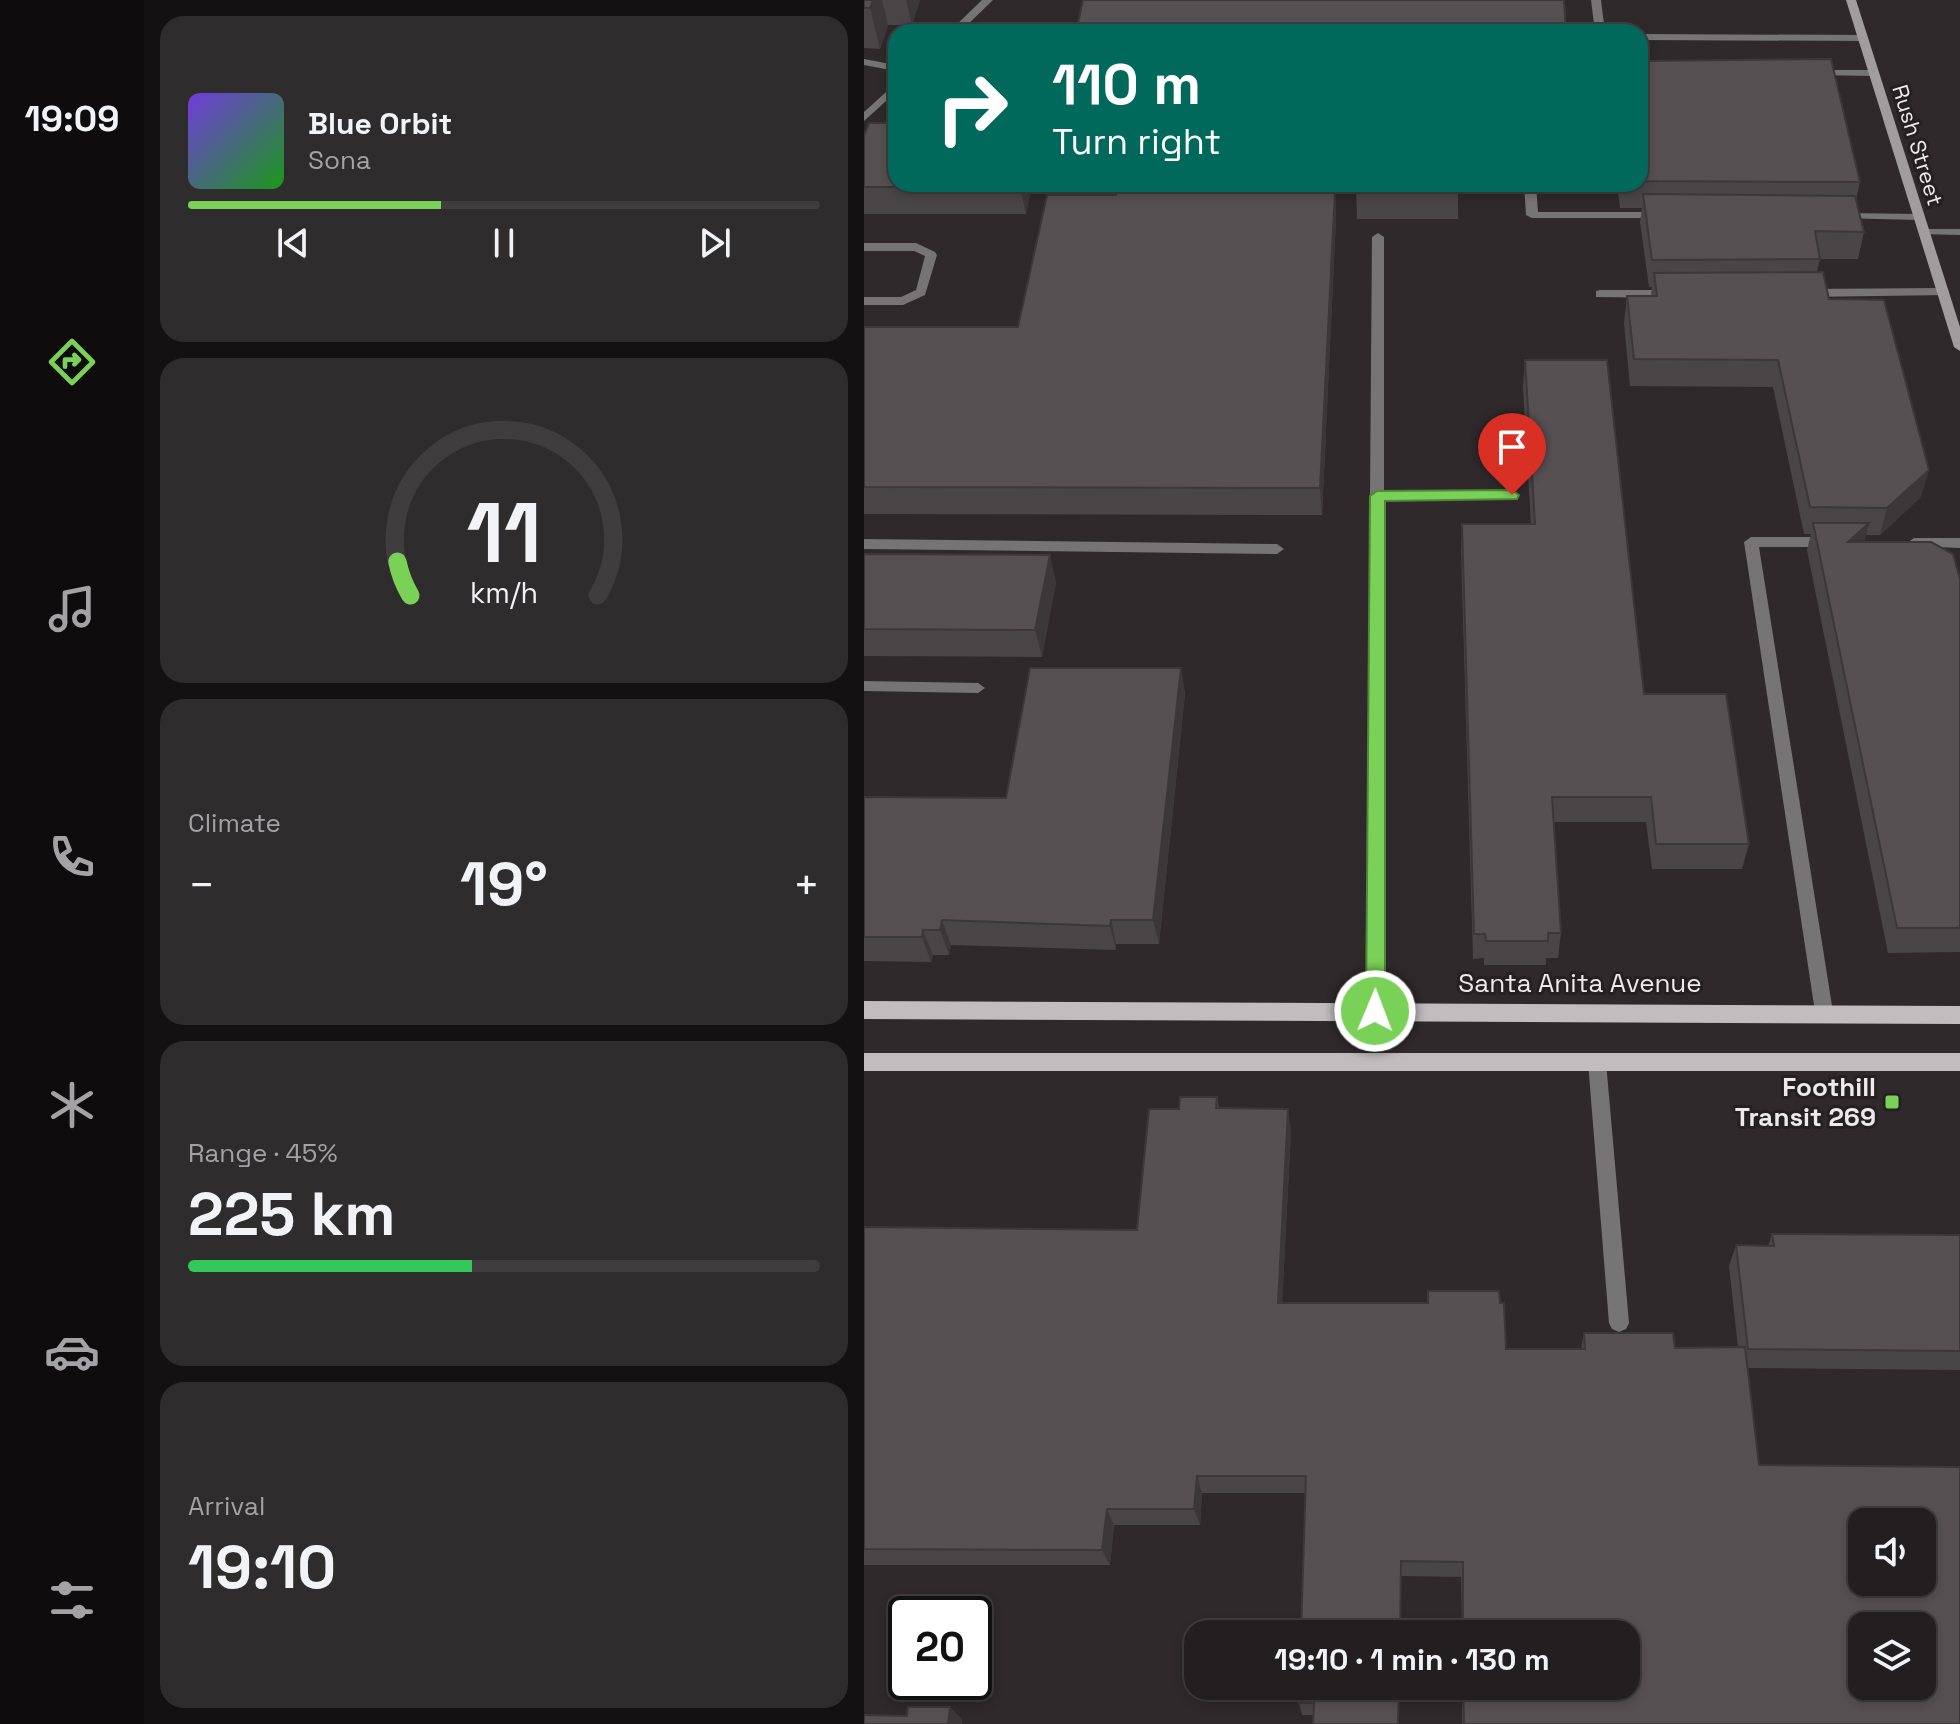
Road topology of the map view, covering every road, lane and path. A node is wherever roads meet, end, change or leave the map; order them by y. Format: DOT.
graph roads {
  1 [pos="988,0"];
  2 [pos="1596,0"];
  3 [pos="1851,0"];
  4 [pos="962,24"];
  5 [pos="1599,24"];
  6 [pos="1648,37"];
  7 [pos="1863,38"];
  8 [pos="864,62"];
  9 [pos="888,66"];
  10 [pos="1796,73"];
  11 [pos="1874,73"];
  12 [pos="888,94"];
  13 [pos="864,118"];
  14 [pos="1250,192"];
  15 [pos="1319,192"];
  16 [pos="1531,192"];
  17 [pos="1671,215"];
  18 [pos="1825,216"];
  19 [pos="1919,217"];
  20 [pos="1924,232"];
  21 [pos="1960,232"];
  22 [pos="1378,237"];
  23 [pos="864,247"];
  24 [pos="1943,292"];
  25 [pos="1792,293"];
  26 [pos="1600,294"];
  27 [pos="1680,294"];
  28 [pos="864,301"];
  29 [pos="1960,347"];
  30 [pos="1512,495"];
  31 [pos="1377,496"];
  32 [pos="1841,542"];
  33 [pos="1900,543"];
  34 [pos="1960,543"];
  35 [pos="864,544"];
  36 [pos="1277,549"];
  37 [pos="864,686"];
  38 [pos="978,688"];
  39 [pos="864,1010"];
  40 [pos="1375,1011"];
  41 [pos="1824,1012"];
  42 [pos="1960,1015"];
  43 [pos="864,1062"];
  44 [pos="1597,1062"];
  45 [pos="1960,1062"];
  46 [pos="1619,1323"];
  1 -- 4 [label="street"];
  2 -- 5 [label="street"];
  3 -- 7 [label="street, Rush Street"];
  6 -- 7 [label="street"];
  7 -- 11 [label="street, Rush Street"];
  8 -- 9 [label="street"];
  10 -- 11 [label="street"];
  11 -- 19 [label="street, Rush Street"];
  12 -- 13 [label="street"];
  14 -- 15 [label="street"];
  16 -- 17 [label="street"];
  18 -- 19 [label="street"];
  19 -- 20 [label="street, Rush Street"];
  20 -- 21 [label="street"];
  20 -- 24 [label="street, Rush Street"];
  22 -- 31 [label="street"];
  23 -- 28 [label="street"];
  24 -- 25 [label="street"];
  24 -- 29 [label="street, Rush Street"];
  26 -- 27 [label="street"];
  30 -- 31 [label="street"];
  31 -- 40 [label="street"];
  32 -- 41 [label="street"];
  33 -- 34 [label="street"];
  35 -- 36 [label="street"];
  37 -- 38 [label="street"];
  39 -- 40 [label="main road, Santa Anita Avenue"];
  40 -- 41 [label="main road, Santa Anita Avenue"];
  41 -- 42 [label="main road, Santa Anita Avenue"];
  43 -- 44 [label="main road"];
  44 -- 45 [label="main road"];
  44 -- 46 [label="street"];
}
